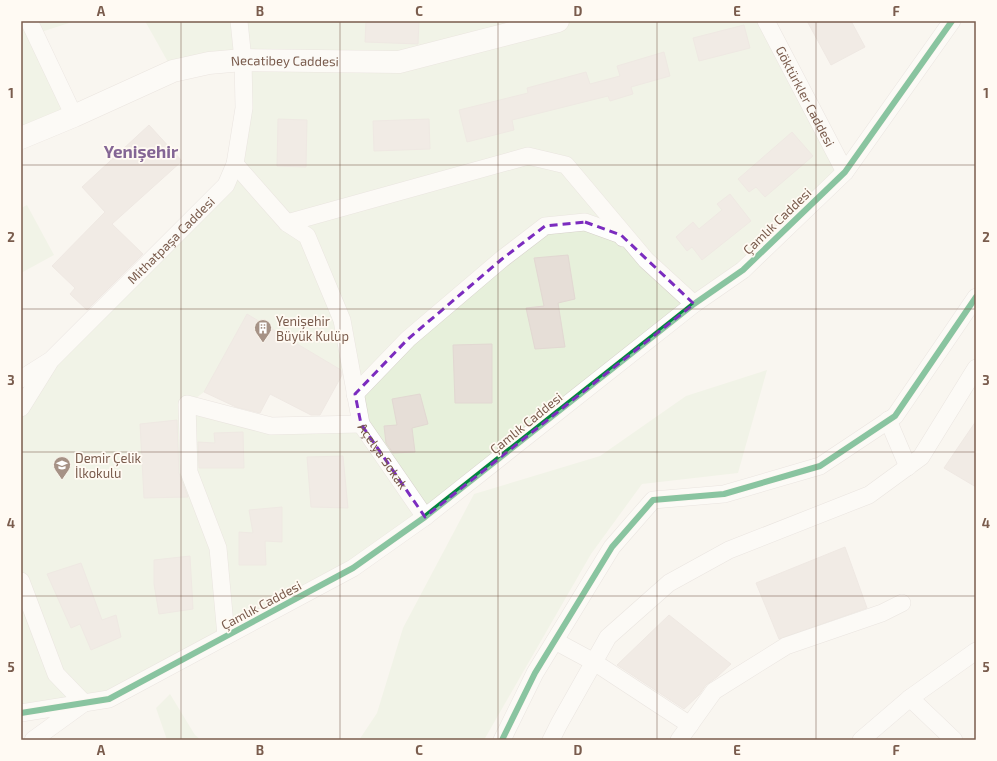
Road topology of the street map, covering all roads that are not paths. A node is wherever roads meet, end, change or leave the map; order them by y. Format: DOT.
graph roads {
  1 [pos="29,21"];
  2 [pos="238,21"];
  3 [pos="558,21"];
  4 [pos="766,21"];
  5 [pos="952,21"];
  6 [pos="243,60"];
  7 [pos="74,116"];
  8 [pos="21,138"];
  9 [pos="235,164"];
  10 [pos="845,172"];
  11 [pos="287,223"];
  12 [pos="646,260"];
  13 [pos="976,298"];
  14 [pos="694,304"];
  15 [pos="51,360"];
  16 [pos="976,368"];
  17 [pos="21,379"];
  18 [pos="355,394"];
  19 [pos="21,408"];
  20 [pos="888,420"];
  21 [pos="361,424"];
  22 [pos="908,467"];
  23 [pos="425,517"];
  24 [pos="21,581"];
  25 [pos="902,603"];
  26 [pos="226,636"];
  27 [pos="555,641"];
  28 [pos="976,651"];
  29 [pos="594,662"];
  30 [pos="910,698"];
  31 [pos="84,703"];
  32 [pos="21,713"];
  33 [pos="690,725"];
  34 [pos="33,740"];
  35 [pos="502,740"];
  36 [pos="551,740"];
  37 [pos="679,740"];
  38 [pos="861,740"];
  39 [pos="954,740"];
  1 -- 7 [label="street"];
  2 -- 6 [label="street, Mithatpaşa Caddesi"];
  3 -- 6 [label="street, Necatibey Caddesi"];
  4 -- 10 [label="street, Göktürkler Caddesi"];
  5 -- 10 [label="street, Çamlık Caddesi"];
  6 -- 7 [label="street, Necatibey Caddesi"];
  6 -- 9 [label="street, Mithatpaşa Caddesi"];
  7 -- 8 [label="street, Necatibey Caddesi"];
  9 -- 11 [label="street, Açelya Sokak"];
  9 -- 15 [label="street, Mithatpaşa Caddesi"];
  10 -- 14 [label="street, Çamlık Caddesi"];
  11 -- 12 [label="street"];
  11 -- 18 [label="street, Açelya Sokak"];
  12 -- 14 [label="street"];
  12 -- 18 [label="street"];
  13 -- 20 [label="street"];
  14 -- 23 [label="street, Çamlık Caddesi"];
  15 -- 17 [label="street, Mithatpaşa Caddesi"];
  15 -- 19 [label="street"];
  16 -- 22 [label="street"];
  18 -- 21 [label="street, Açelya Sokak"];
  20 -- 22 [label="street"];
  20 -- 27 [label="street"];
  21 -- 23 [label="street, Açelya Sokak"];
  21 -- 26 [label="street"];
  22 -- 29 [label="street"];
  23 -- 26 [label="street, Çamlık Caddesi"];
  24 -- 31 [label="street"];
  25 -- 33 [label="street"];
  26 -- 31 [label="street, Çamlık Caddesi"];
  27 -- 29 [label="street"];
  27 -- 35 [label="street"];
  28 -- 30 [label="street"];
  29 -- 33 [label="street"];
  29 -- 36 [label="street"];
  30 -- 38 [label="street"];
  30 -- 39 [label="street"];
  31 -- 32 [label="street, Çamlık Caddesi"];
  31 -- 34 [label="street"];
  33 -- 37 [label="street"];
}
